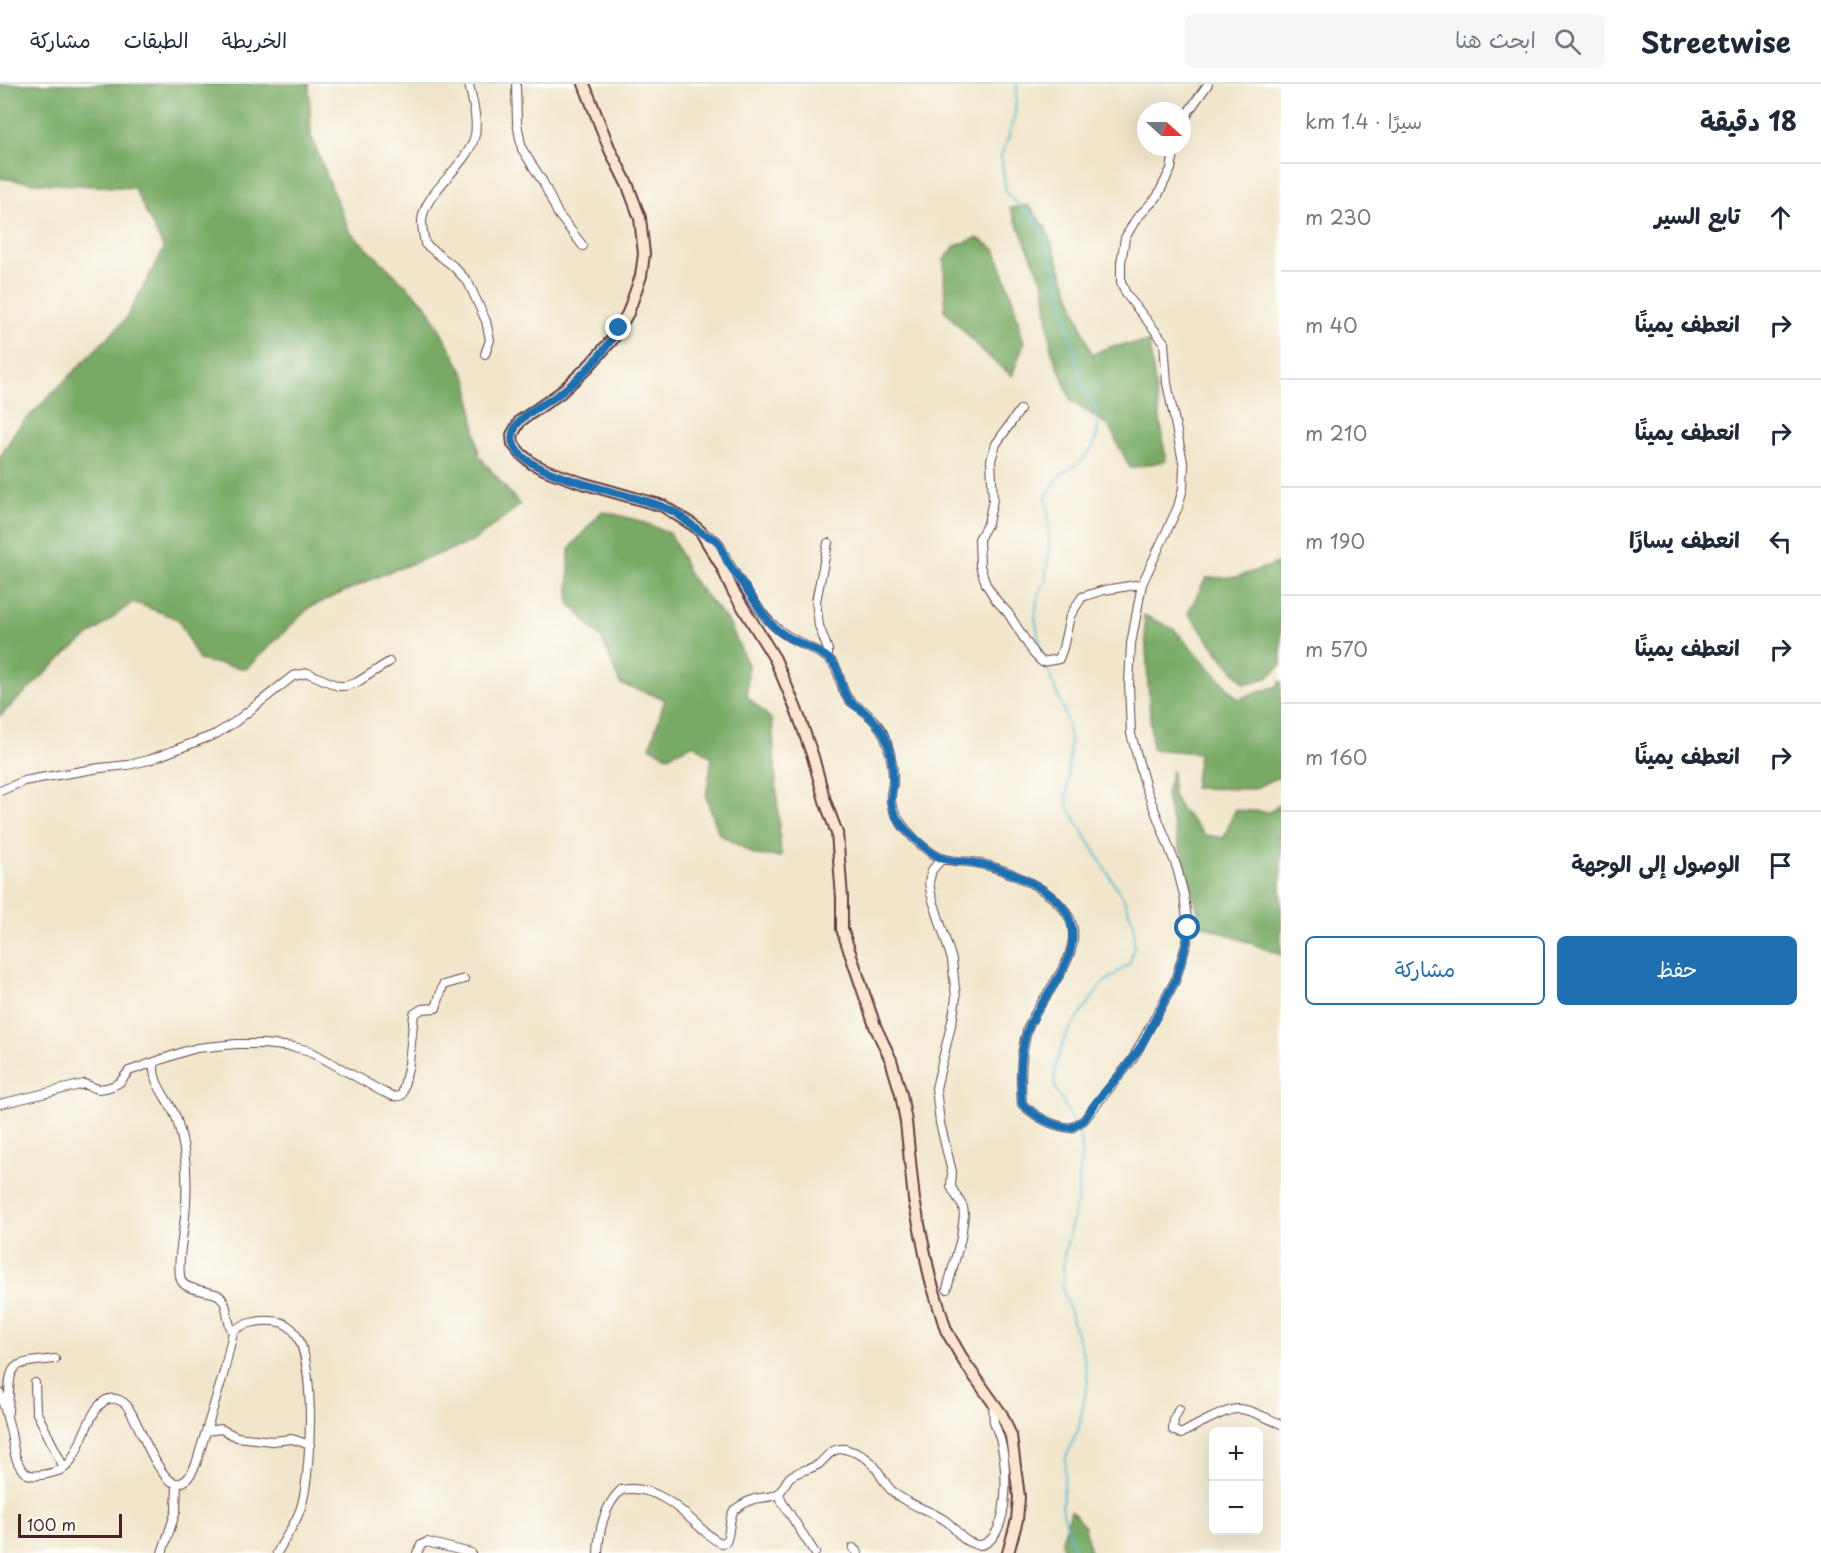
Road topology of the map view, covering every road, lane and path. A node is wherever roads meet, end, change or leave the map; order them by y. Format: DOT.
graph roads {
  1 [pos="469,84"];
  2 [pos="516,84"];
  3 [pos="584,84"];
  4 [pos="1208,84"];
  5 [pos="1191,108"];
  6 [pos="1173,156"];
  7 [pos="583,246"];
  8 [pos="485,354"];
  9 [pos="1020,410"];
  10 [pos="701,532"];
  11 [pos="828,543"];
  12 [pos="1142,584"];
  13 [pos="828,658"];
  14 [pos="389,662"];
  15 [pos="0,791"];
  16 [pos="942,859"];
  17 [pos="464,979"];
  18 [pos="155,1062"];
  19 [pos="0,1104"];
  20 [pos="947,1290"];
  21 [pos="233,1332"];
  22 [pos="55,1359"];
  23 [pos="35,1383"];
  24 [pos="0,1393"];
  25 [pos="993,1403"];
  26 [pos="1179,1409"];
  27 [pos="7,1419"];
  28 [pos="1281,1424"];
  29 [pos="206,1431"];
  30 [pos="310,1445"];
  31 [pos="64,1468"];
  32 [pos="177,1483"];
  33 [pos="779,1493"];
  34 [pos="162,1553"];
  35 [pos="277,1553"];
  36 [pos="417,1553"];
  37 [pos="471,1553"];
  38 [pos="598,1553"];
  39 [pos="815,1553"];
  40 [pos="1008,1553"];
  1 -- 8 [label="street"];
  2 -- 7 [label="street"];
  3 -- 10 [label="main road"];
  4 -- 5 [label="street"];
  6 -- 12 [label="street"];
  9 -- 12 [label="street"];
  10 -- 13 [label="street"];
  10 -- 25 [label="main road"];
  11 -- 13 [label="street"];
  12 -- 16 [label="street"];
  13 -- 16 [label="street"];
  14 -- 15 [label="street"];
  16 -- 20 [label="street"];
  17 -- 18 [label="street"];
  18 -- 19 [label="street"];
  18 -- 21 [label="street"];
  21 -- 29 [label="street"];
  21 -- 30 [label="street"];
  22 -- 27 [label="street"];
  23 -- 31 [label="street"];
  24 -- 27 [label="street"];
  25 -- 33 [label="street"];
  25 -- 40 [label="main road"];
  26 -- 28 [label="street"];
  27 -- 31 [label="street"];
  29 -- 30 [label="street"];
  29 -- 32 [label="street"];
  30 -- 35 [label="street"];
  31 -- 32 [label="street"];
  32 -- 34 [label="street"];
  33 -- 38 [label="street"];
  33 -- 39 [label="street"];
  36 -- 37 [label="street"];
}
